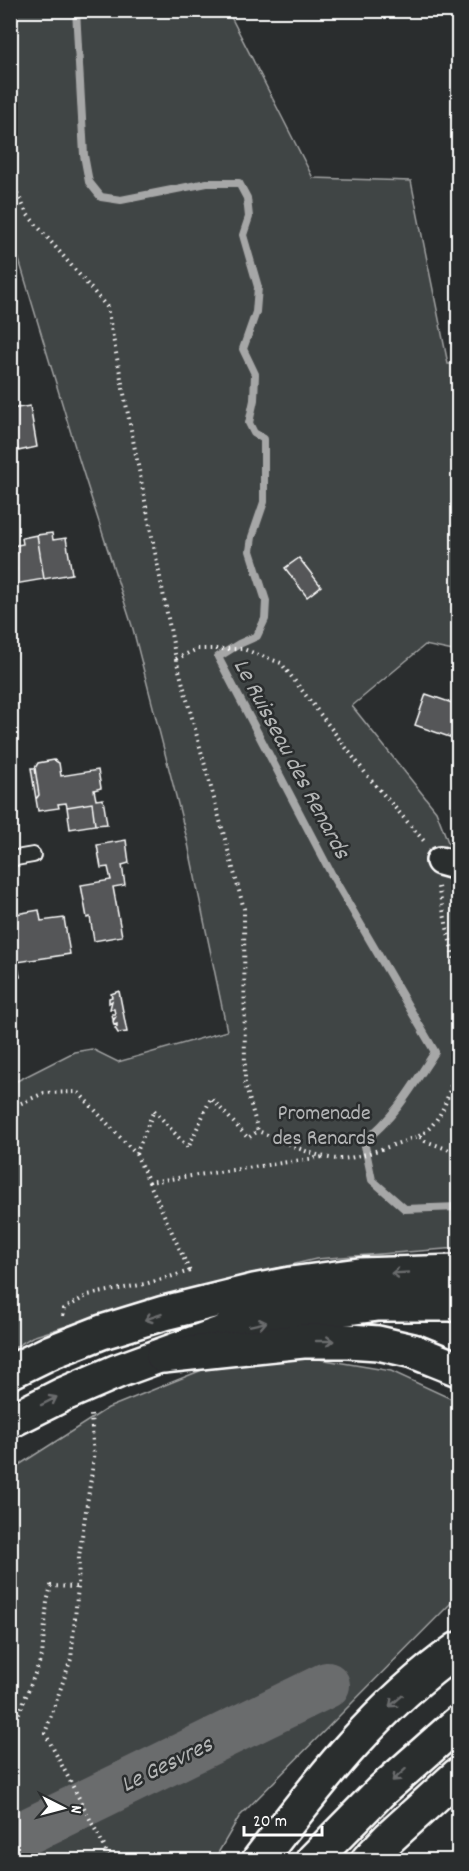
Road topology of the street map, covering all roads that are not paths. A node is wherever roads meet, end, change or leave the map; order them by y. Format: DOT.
graph roads {
  1 [pos="33,855"];
  2 [pos="10,859"];
  3 [pos="459,1272"];
  4 [pos="459,1304"];
  5 [pos="163,1356"];
  6 [pos="459,1368"];
  7 [pos="10,1371"];
  8 [pos="10,1421"];
  9 [pos="452,1651"];
  10 [pos="459,1723"];
  11 [pos="459,1775"];
  12 [pos="259,1860"];
  13 [pos="313,1860"];
  14 [pos="368,1860"];
  1 -- 2 [label="lane"];
  3 -- 7 [label="main road, one-way"];
  5 -- 4 [label="main road, one-way"];
  5 -- 6 [label="main road, one-way"];
  8 -- 5 [label="main road, one-way"];
  9 -- 12 [label="main road, one-way"];
  10 -- 13 [label="main road, one-way"];
  11 -- 14 [label="main road"];
}
